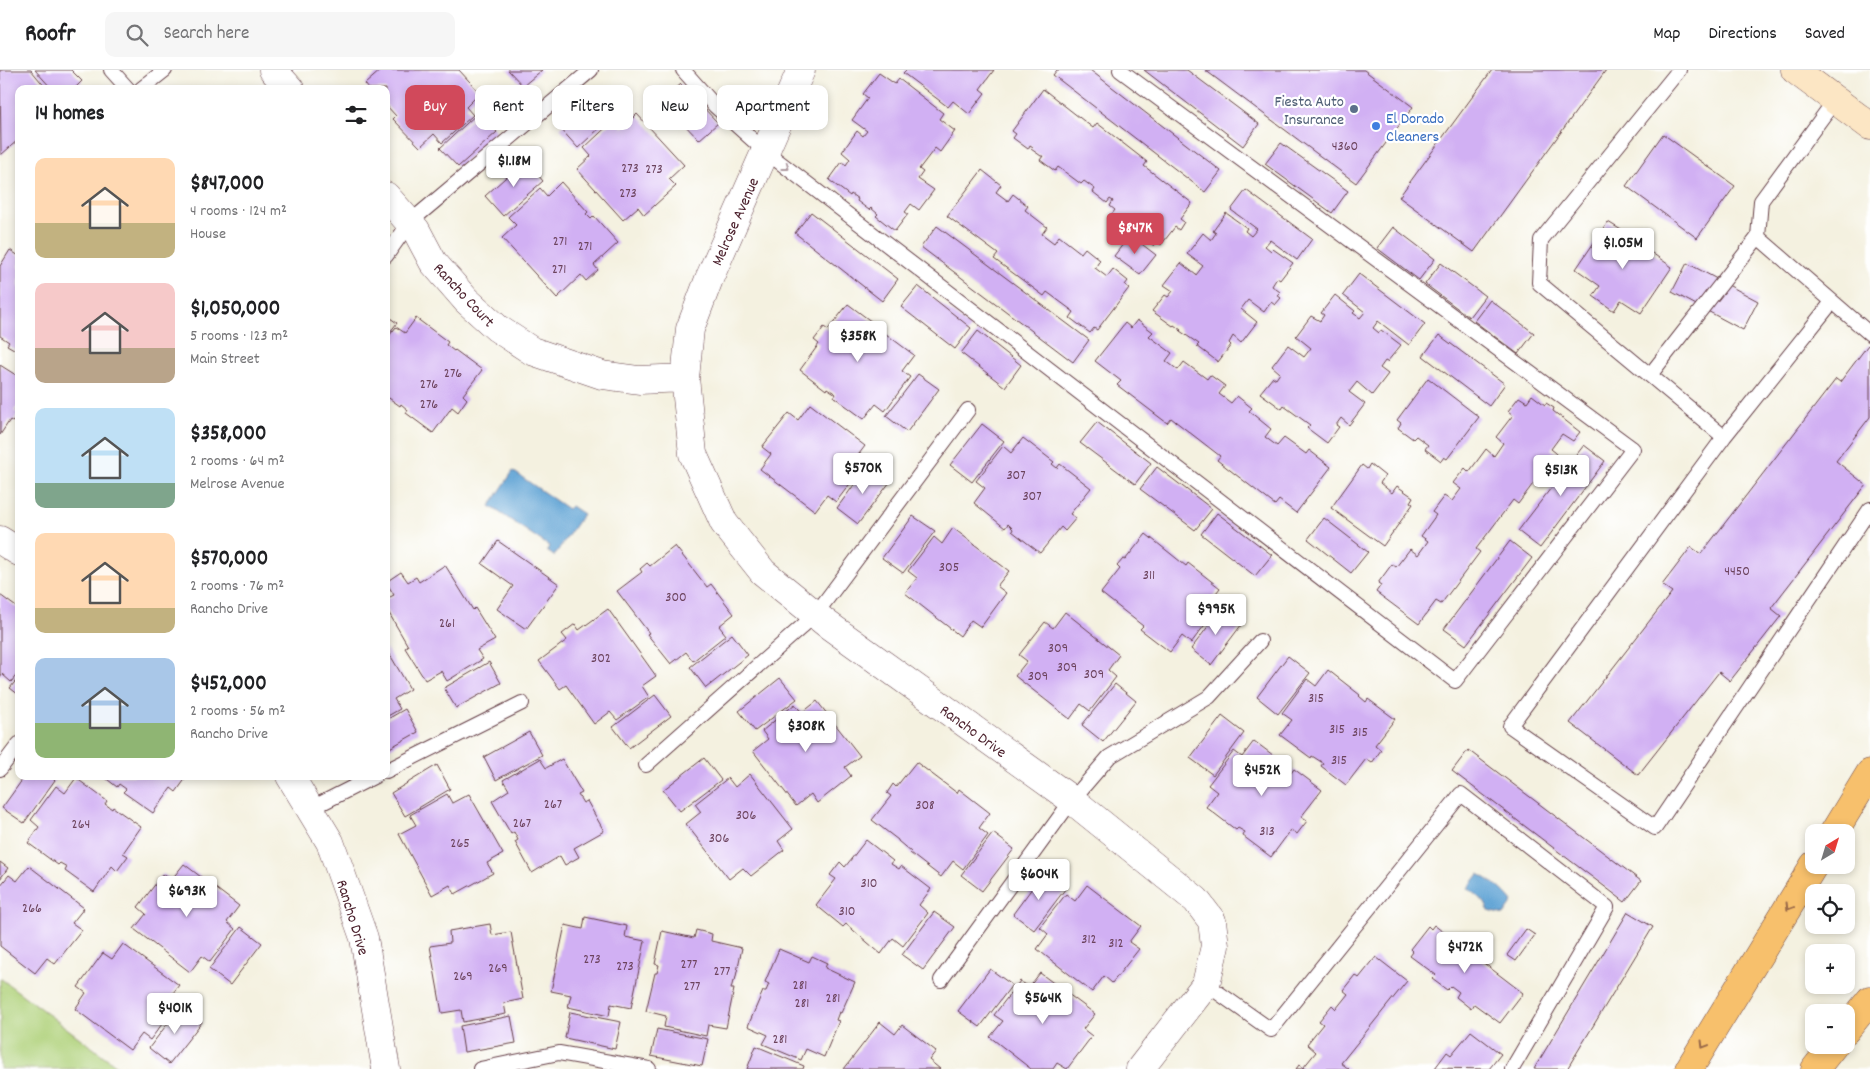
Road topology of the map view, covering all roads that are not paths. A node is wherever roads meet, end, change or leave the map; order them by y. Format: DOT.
graph roads {
  1 [pos="111,70"];
  2 [pos="165,70"];
  3 [pos="273,70"];
  4 [pos="591,70"];
  5 [pos="683,70"];
  6 [pos="800,70"];
  7 [pos="1120,70"];
  8 [pos="1679,70"];
  9 [pos="1795,70"];
  10 [pos="124,85"];
  11 [pos="146,85"];
  12 [pos="286,85"];
  13 [pos="1835,100"];
  14 [pos="1870,126"];
  15 [pos="765,151"];
  16 [pos="390,200"];
  17 [pos="410,222"];
  18 [pos="1758,237"];
  19 [pos="390,250"];
  20 [pos="1832,302"];
  21 [pos="1870,334"];
  22 [pos="1650,375"];
  23 [pos="685,378"];
  24 [pos="968,410"];
  25 [pos="1724,437"];
  26 [pos="1870,509"];
  27 [pos="0,540"];
  28 [pos="15,549"];
  29 [pos="815,615"];
  30 [pos="1260,641"];
  31 [pos="522,703"];
  32 [pos="15,749"];
  33 [pos="646,765"];
  34 [pos="0,769"];
  35 [pos="390,769"];
  36 [pos="1870,773"];
  37 [pos="292,780"];
  38 [pos="367,780"];
  39 [pos="1072,800"];
  40 [pos="310,809"];
  41 [pos="1839,824"];
  42 [pos="1808,874"];
  43 [pos="941,980"];
  44 [pos="1206,984"];
  45 [pos="1870,1000"];
  46 [pos="1855,1019"];
  47 [pos="1827,1054"];
  48 [pos="386,1069"];
  49 [pos="480,1069"];
  50 [pos="649,1069"];
  51 [pos="1140,1069"];
  52 [pos="1512,1069"];
  53 [pos="1689,1069"];
  54 [pos="1815,1069"];
  1 -- 10 [label="lane"];
  2 -- 11 [label="lane"];
  3 -- 12 [label="street"];
  4 -- 17 [label="lane"];
  5 -- 15 [label="lane"];
  6 -- 15 [label="street, Melrose Avenue"];
  15 -- 7 [label="lane, one-way"];
  8 -- 22 [label="lane"];
  9 -- 13 [label="main road"];
  13 -- 14 [label="main road"];
  13 -- 18 [label="lane"];
  15 -- 23 [label="street, Melrose Avenue"];
  16 -- 17 [label="street, Rancho Court"];
  17 -- 19 [label="lane"];
  17 -- 23 [label="street, Rancho Court"];
  18 -- 20 [label="lane"];
  18 -- 22 [label="lane"];
  20 -- 21 [label="lane"];
  20 -- 25 [label="lane"];
  22 -- 25 [label="lane"];
  23 -- 29 [label="street, Rancho Drive"];
  24 -- 29 [label="lane"];
  25 -- 26 [label="lane"];
  27 -- 28 [label="street"];
  29 -- 33 [label="lane"];
  29 -- 39 [label="street, Rancho Drive"];
  30 -- 39 [label="lane"];
  31 -- 35 [label="lane"];
  32 -- 34 [label="lane"];
  36 -- 41 [label="highway"];
  37 -- 40 [label="street, Rancho Drive"];
  38 -- 40 [label="lane"];
  39 -- 43 [label="lane"];
  39 -- 44 [label="street, Rancho Drive"];
  40 -- 48 [label="street, Rancho Drive"];
  42 -- 53 [label="highway, one-way"];
  44 -- 51 [label="street, Rancho Drive"];
  44 -- 52 [label="lane"];
  45 -- 46 [label="highway"];
  47 -- 54 [label="highway"];
  49 -- 50 [label="lane"];
}
